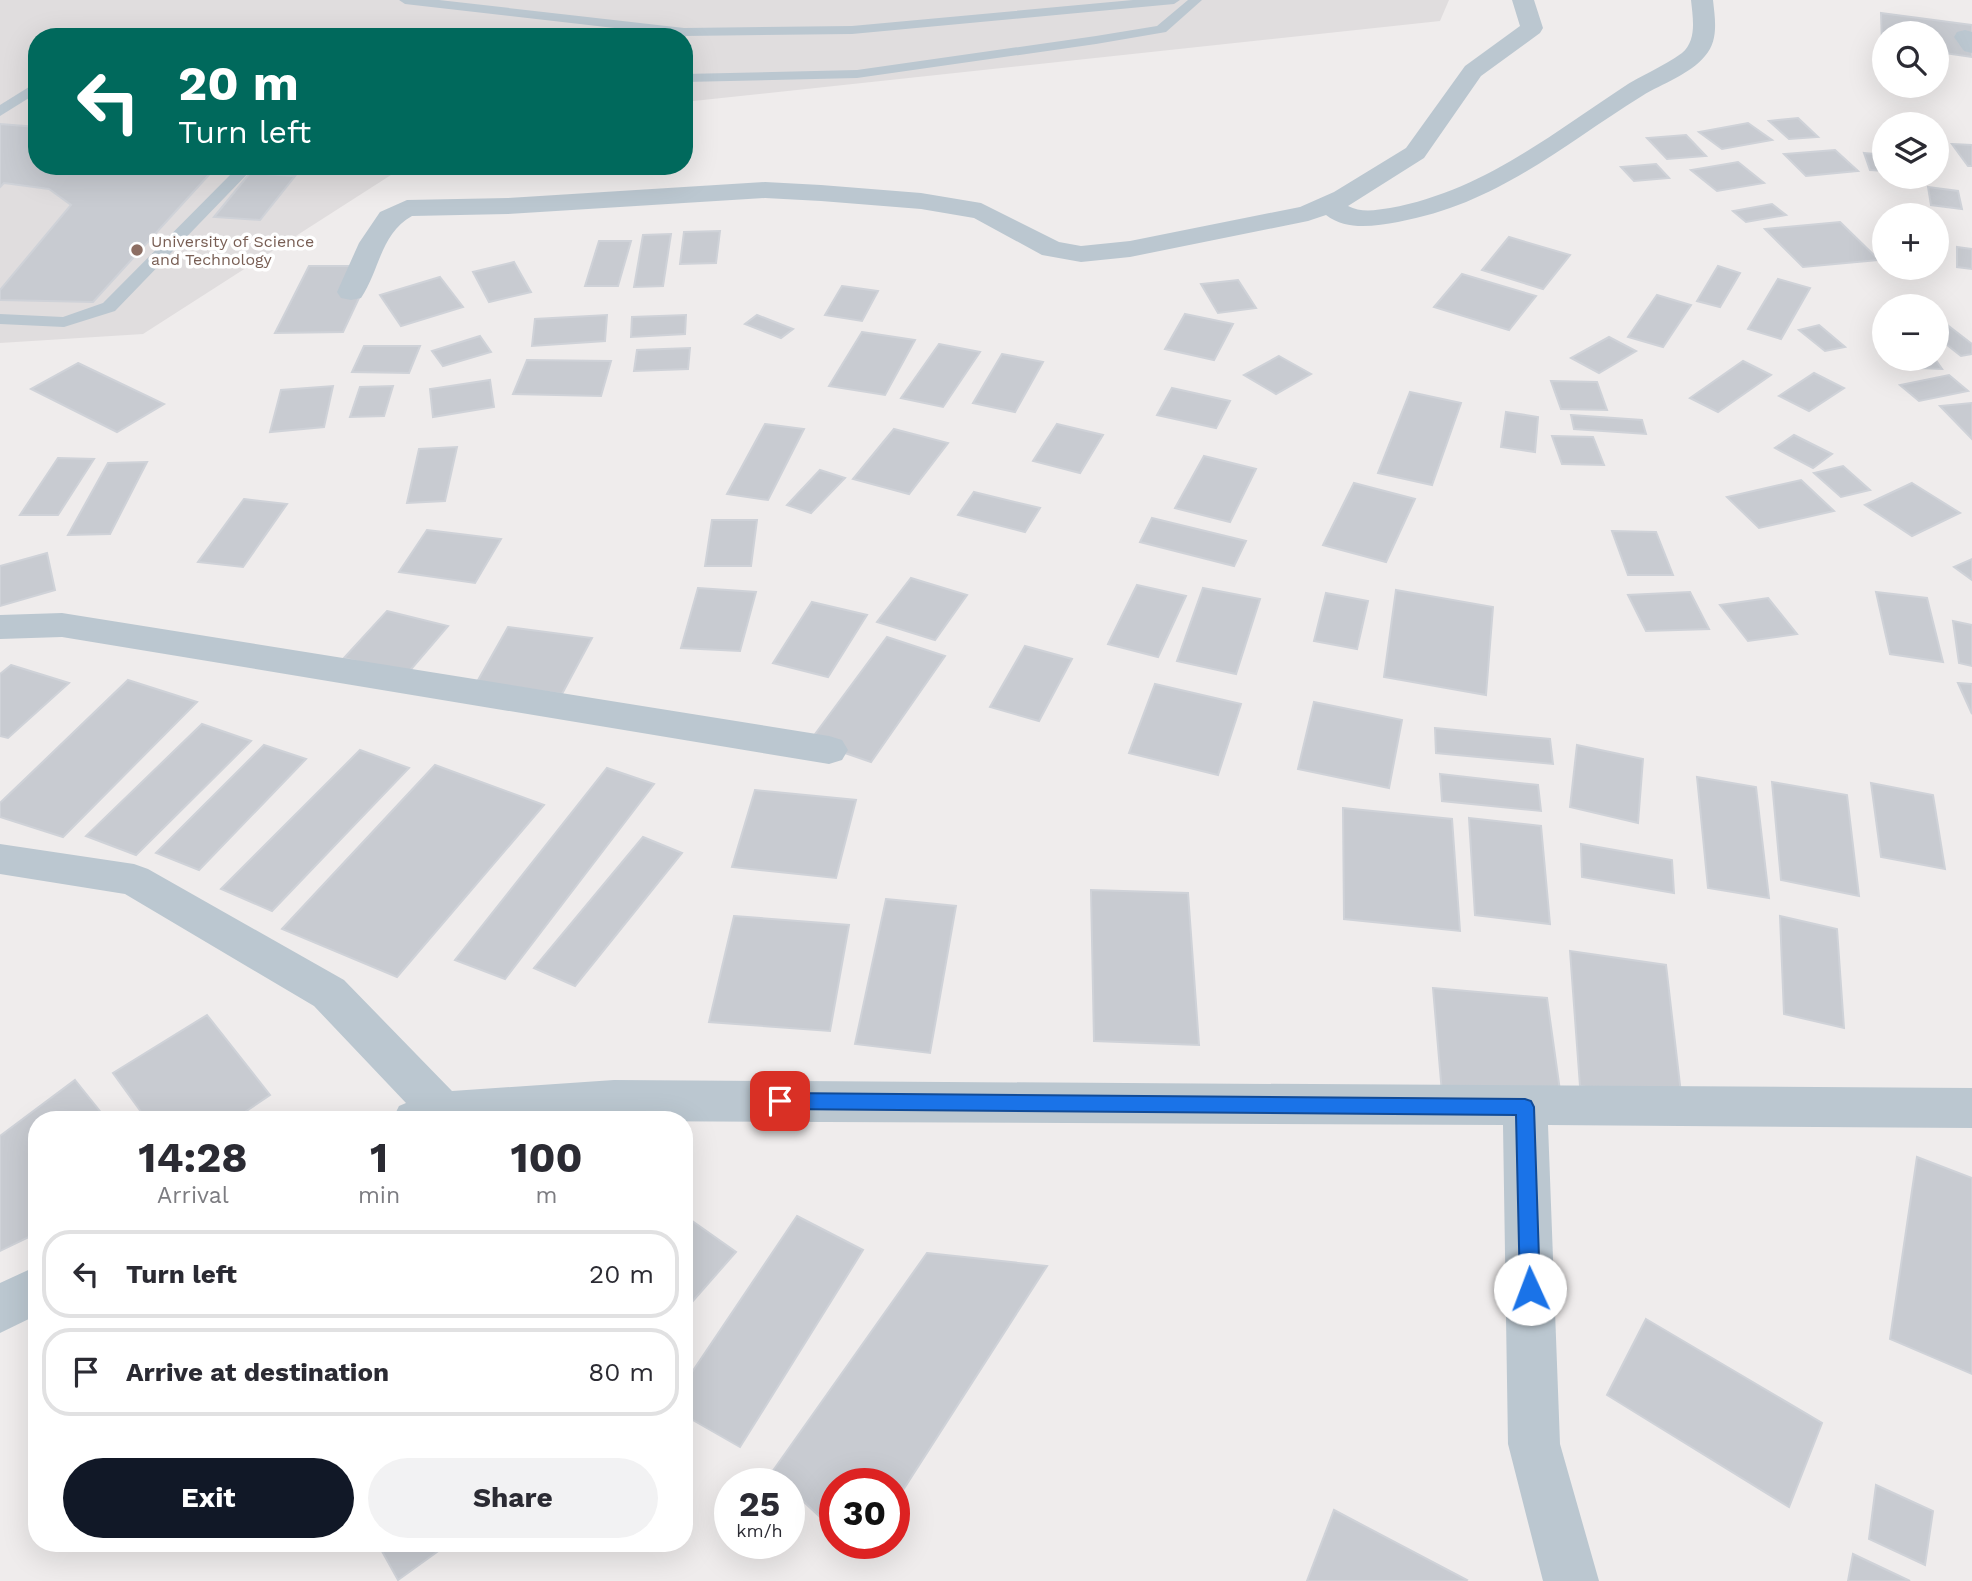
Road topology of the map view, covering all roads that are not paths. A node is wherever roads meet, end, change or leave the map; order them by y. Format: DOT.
graph roads {
  1 [pos="405,0"];
  2 [pos="1174,0"];
  3 [pos="1196,0"];
  4 [pos="1523,0"];
  5 [pos="1702,0"];
  6 [pos="649,28"];
  7 [pos="693,32"];
  8 [pos="693,78"];
  9 [pos="28,92"];
  10 [pos="0,112"];
  11 [pos="239,175"];
  12 [pos="1343,197"];
  13 [pos="351,292"];
  14 [pos="0,319"];
  15 [pos="0,627"];
  16 [pos="830,750"];
  17 [pos="0,859"];
  18 [pos="1525,1107"];
  19 [pos="1972,1108"];
  20 [pos="425,1111"];
  21 [pos="487,1111"];
  22 [pos="28,1294"];
  23 [pos="0,1308"];
  24 [pos="1571,1581"];
  1 -- 6 [label="lane"];
  2 -- 7 [label="lane"];
  3 -- 8 [label="lane"];
  4 -- 12 [label="street"];
  5 -- 12 [label="street"];
  9 -- 10 [label="lane"];
  11 -- 14 [label="lane"];
  12 -- 13 [label="street"];
  15 -- 16 [label="street"];
  17 -- 20 [label="street"];
  18 -- 19 [label="street"];
  18 -- 21 [label="street"];
  18 -- 24 [label="street"];
  22 -- 23 [label="street"];
}
